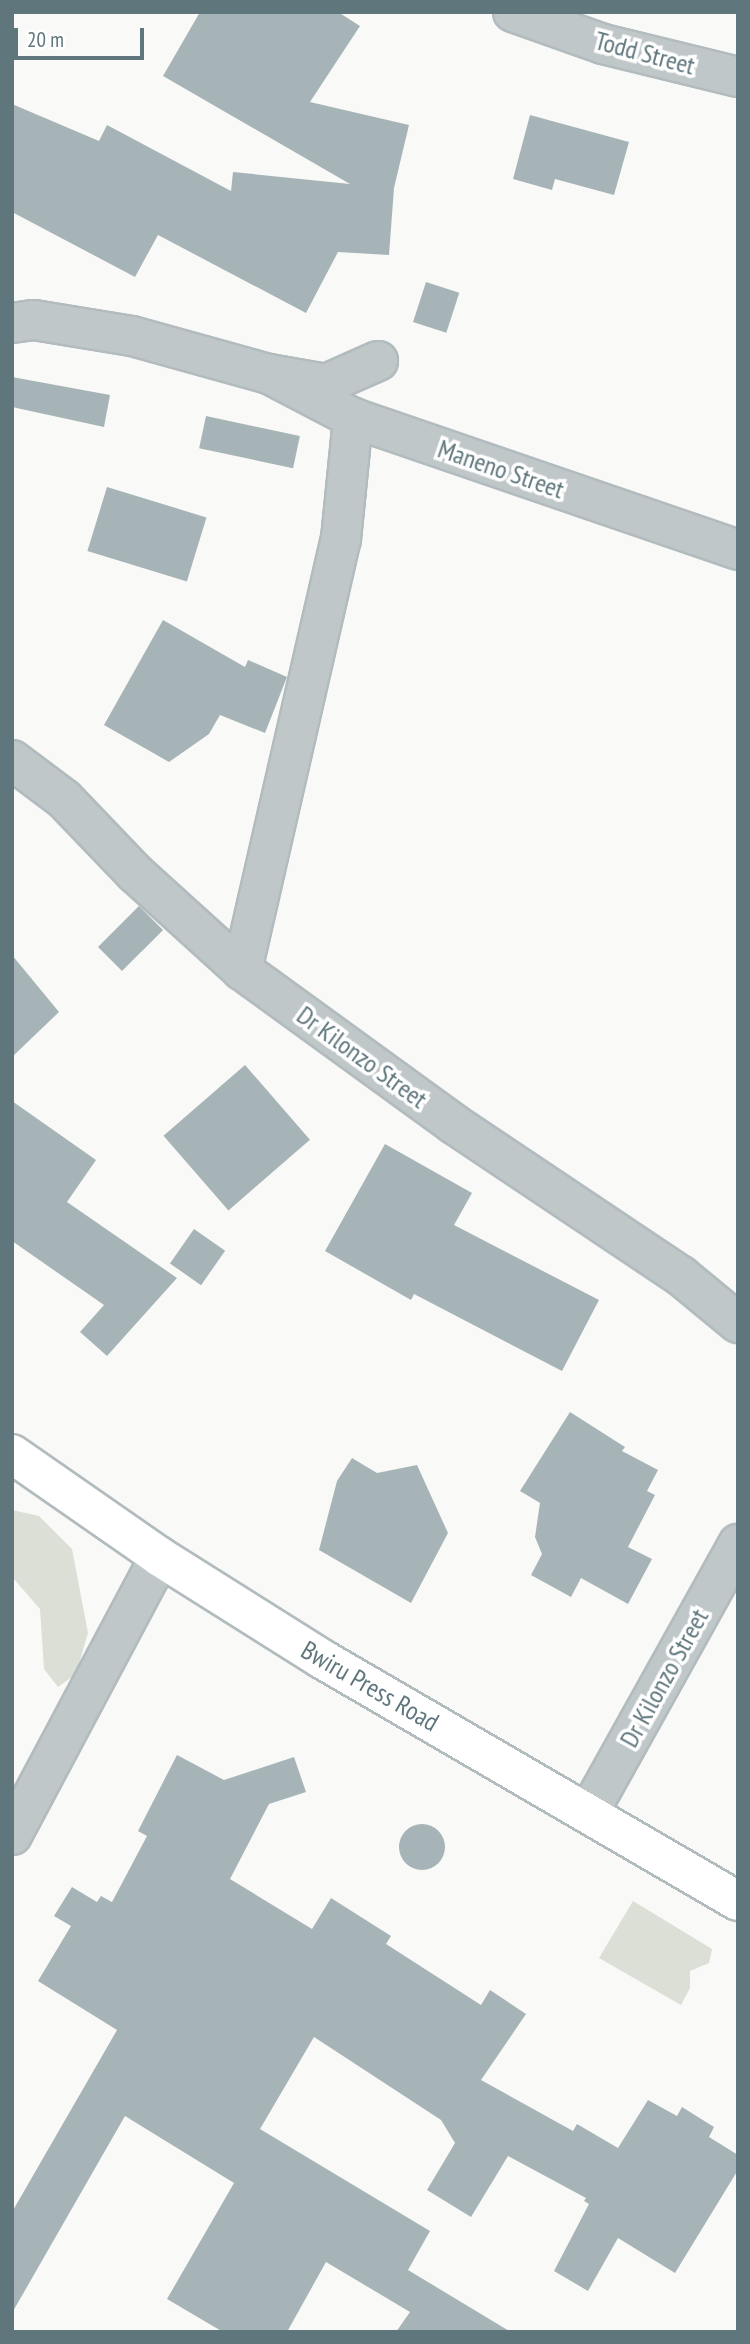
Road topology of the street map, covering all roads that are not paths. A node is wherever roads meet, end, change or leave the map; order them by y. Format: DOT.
graph roads {
  1 [pos="513,12"];
  2 [pos="738,77"];
  3 [pos="12,323"];
  4 [pos="378,361"];
  5 [pos="269,374"];
  6 [pos="353,418"];
  7 [pos="738,550"];
  8 [pos="12,760"];
  9 [pos="243,970"];
  10 [pos="738,1323"];
  11 [pos="12,1454"];
  12 [pos="738,1544"];
  13 [pos="160,1557"];
  14 [pos="589,1812"];
  15 [pos="12,1835"];
  16 [pos="738,1901"];
  1 -- 2 [label="street, Todd Street"];
  3 -- 5 [label="street"];
  4 -- 5 [label="street"];
  5 -- 6 [label="street, Maneno Street"];
  6 -- 7 [label="street, Maneno Street"];
  6 -- 9 [label="street"];
  8 -- 9 [label="street, Dr Kilonzo Street"];
  9 -- 10 [label="street, Dr Kilonzo Street"];
  11 -- 13 [label="street, Bwiru Press Road"];
  12 -- 14 [label="street, Dr Kilonzo Street"];
  13 -- 14 [label="street, Bwiru Press Road"];
  13 -- 15 [label="street"];
  14 -- 16 [label="street, Bwiru Press Road"];
}
